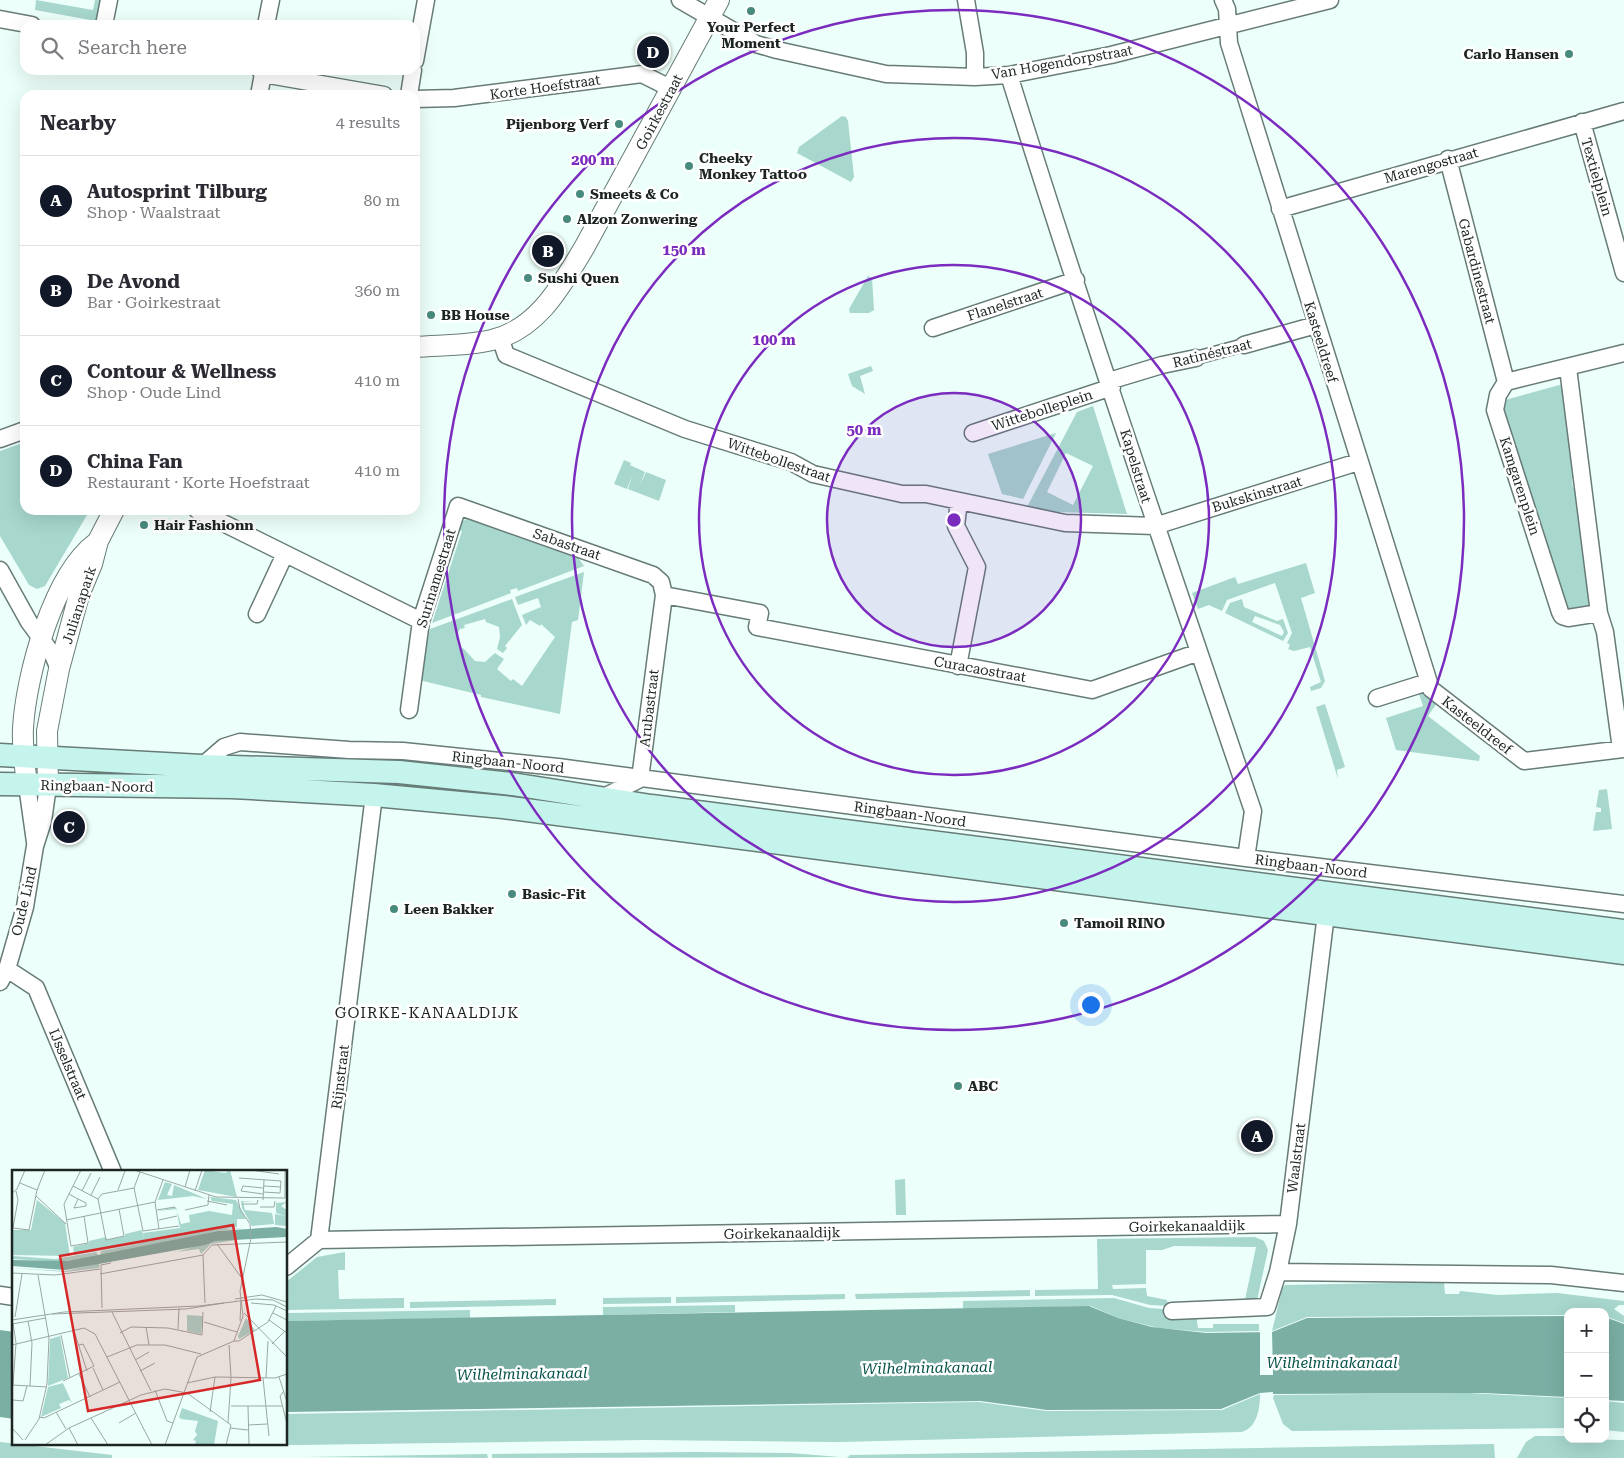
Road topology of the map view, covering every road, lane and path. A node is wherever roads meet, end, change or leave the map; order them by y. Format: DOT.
graph roads {
  1 [pos="109,0"];
  2 [pos="271,0"];
  3 [pos="426,0"];
  4 [pos="680,0"];
  5 [pos="719,0"];
  6 [pos="966,0"];
  7 [pos="1223,0"];
  8 [pos="1330,0"];
  9 [pos="709,18"];
  10 [pos="0,19"];
  11 [pos="105,20"];
  12 [pos="267,20"];
  13 [pos="20,23"];
  14 [pos="1228,27"];
  15 [pos="420,33"];
  16 [pos="262,75"];
  17 [pos="278,75"];
  18 [pos="412,75"];
  19 [pos="1009,75"];
  20 [pos="975,77"];
  21 [pos="672,89"];
  22 [pos="260,90"];
  23 [pos="357,90"];
  24 [pos="410,90"];
  25 [pos="420,99"];
  26 [pos="1624,111"];
  27 [pos="1582,122"];
  28 [pos="1448,159"];
  29 [pos="1280,208"];
  30 [pos="1624,273"];
  31 [pos="1076,280"];
  32 [pos="1316,325"];
  33 [pos="933,328"];
  34 [pos="1244,345"];
  35 [pos="420,346"];
  36 [pos="503,346"];
  37 [pos="1624,354"];
  38 [pos="1196,358"];
  39 [pos="1568,368"];
  40 [pos="1506,382"];
  41 [pos="1110,384"];
  42 [pos="20,432"];
  43 [pos="973,433"];
  44 [pos="0,439"];
  45 [pos="1358,462"];
  46 [pos="959,501"];
  47 [pos="458,506"];
  48 [pos="111,515"];
  49 [pos="207,515"];
  50 [pos="1155,526"];
  51 [pos="98,541"];
  52 [pos="285,554"];
  53 [pos="0,570"];
  54 [pos="664,595"];
  55 [pos="1599,613"];
  56 [pos="257,614"];
  57 [pos="421,621"];
  58 [pos="40,638"];
  59 [pos="1199,652"];
  60 [pos="958,666"];
  61 [pos="60,669"];
  62 [pos="1426,674"];
  63 [pos="1376,698"];
  64 [pos="408,710"];
  65 [pos="1622,749"];
  66 [pos="0,755"];
  67 [pos="24,757"];
  68 [pos="48,757"];
  69 [pos="202,766"];
  70 [pos="640,778"];
  71 [pos="0,784"];
  72 [pos="512,784"];
  73 [pos="37,785"];
  74 [pos="602,798"];
  75 [pos="373,803"];
  76 [pos="1246,858"];
  77 [pos="1624,904"];
  78 [pos="1326,914"];
  79 [pos="1624,931"];
  80 [pos="1624,953"];
  81 [pos="3,976"];
  82 [pos="112,1170"];
  83 [pos="1288,1224"];
  84 [pos="319,1240"];
  85 [pos="288,1265"];
  86 [pos="1278,1272"];
  87 [pos="1624,1283"];
  88 [pos="1172,1311"];
  1 -- 11 [label="street"];
  2 -- 12 [label="street"];
  3 -- 15 [label="street"];
  4 -- 9 [label="street, Van Hogendorpstraat"];
  5 -- 9 [label="street, Goirkestraat"];
  6 -- 20 [label="street"];
  7 -- 14 [label="street, Kasteeldreef"];
  8 -- 14 [label="street, Van Hogendorpstraat"];
  9 -- 20 [label="street, Van Hogendorpstraat"];
  9 -- 21 [label="street, Goirkestraat"];
  10 -- 13 [label="street"];
  14 -- 19 [label="street, Van Hogendorpstraat"];
  14 -- 29 [label="street, Kasteeldreef"];
  16 -- 22 [label="street"];
  17 -- 23 [label="street"];
  18 -- 24 [label="street"];
  19 -- 20 [label="street, Van Hogendorpstraat"];
  19 -- 31 [label="street, Kapelstraat"];
  21 -- 25 [label="street, Korte Hoefstraat"];
  21 -- 36 [label="street, Goirkestraat"];
  26 -- 27 [label="street, Textielplein"];
  27 -- 28 [label="street, Marengostraat"];
  27 -- 30 [label="street, Textielplein"];
  28 -- 29 [label="street, Marengostraat"];
  28 -- 40 [label="street, Gabardinestraat"];
  29 -- 32 [label="street, Kasteeldreef"];
  31 -- 33 [label="street, Flanelstraat"];
  31 -- 41 [label="street, Kapelstraat"];
  32 -- 34 [label="street, Ratinéstraat"];
  32 -- 45 [label="street, Kasteeldreef"];
  34 -- 38 [label="street, Ratinéstraat"];
  35 -- 36 [label="street, Goirkestraat"];
  36 -- 46 [label="street, Wittebollestraat"];
  37 -- 39 [label="street"];
  38 -- 41 [label="street, Ratinéstraat"];
  39 -- 40 [label="street"];
  39 -- 55 [label="street"];
  40 -- 55 [label="street, Kamgarenplein"];
  41 -- 43 [label="street, Wittebolleplein"];
  41 -- 50 [label="street, Kapelstraat"];
  42 -- 44 [label="street"];
  45 -- 50 [label="street, Bukskinstraat"];
  45 -- 62 [label="street, Kasteeldreef"];
  46 -- 50 [label="street, Wittebollestraat"];
  46 -- 60 [label="street"];
  47 -- 54 [label="street, Sabastraat"];
  47 -- 57 [label="street, Surinamestraat"];
  48 -- 51 [label="street, Julianapark"];
  49 -- 52 [label="street"];
  50 -- 59 [label="street, Kapelstraat"];
  51 -- 58 [label="street, Julianapark"];
  51 -- 61 [label="street, Julianapark"];
  52 -- 56 [label="street"];
  52 -- 57 [label="street"];
  53 -- 58 [label="street, Julianapark"];
  54 -- 60 [label="street, Curacaostraat"];
  54 -- 70 [label="street, Arubastraat"];
  55 -- 65 [label="street"];
  57 -- 64 [label="street, Surinamestraat"];
  58 -- 61 [label="street, Julianapark"];
  58 -- 67 [label="street, Julianapark"];
  59 -- 60 [label="street, Curacaostraat"];
  59 -- 76 [label="street, Kapelstraat"];
  61 -- 68 [label="street, Julianapark"];
  62 -- 63 [label="street"];
  62 -- 65 [label="street, Kasteeldreef"];
  66 -- 67 [label="main road, Ringbaan-Noord"];
  67 -- 68 [label="main road, Ringbaan-Noord"];
  67 -- 73 [label="street, Oude Lind"];
  68 -- 69 [label="main road, Ringbaan-Noord"];
  68 -- 73 [label="street, Oude Lind"];
  69 -- 70 [label="street, Ringbaan-Noord"];
  69 -- 72 [label="main road, Ringbaan-Noord"];
  70 -- 74 [label="street"];
  70 -- 76 [label="street, Ringbaan-Noord"];
  71 -- 73 [label="main road, Ringbaan-Noord"];
  72 -- 74 [label="main road, Ringbaan-Noord"];
  72 -- 75 [label="main road, Ringbaan-Noord"];
  73 -- 75 [label="main road, Ringbaan-Noord"];
  73 -- 81 [label="street, Oude Lind"];
  74 -- 79 [label="main road, Ringbaan-Noord"];
  75 -- 78 [label="main road, Ringbaan-Noord"];
  75 -- 84 [label="street, Rijnstraat"];
  76 -- 77 [label="street, Ringbaan-Noord"];
  78 -- 80 [label="main road, Ringbaan-Noord"];
  78 -- 83 [label="street, Waalstraat"];
  81 -- 82 [label="street, IJsselstraat"];
  83 -- 84 [label="street, Goirkekanaaldijk"];
  83 -- 86 [label="street, Waalstraat"];
  84 -- 85 [label="street"];
  86 -- 87 [label="street"];
  86 -- 88 [label="street, Waalstraat"];
}
